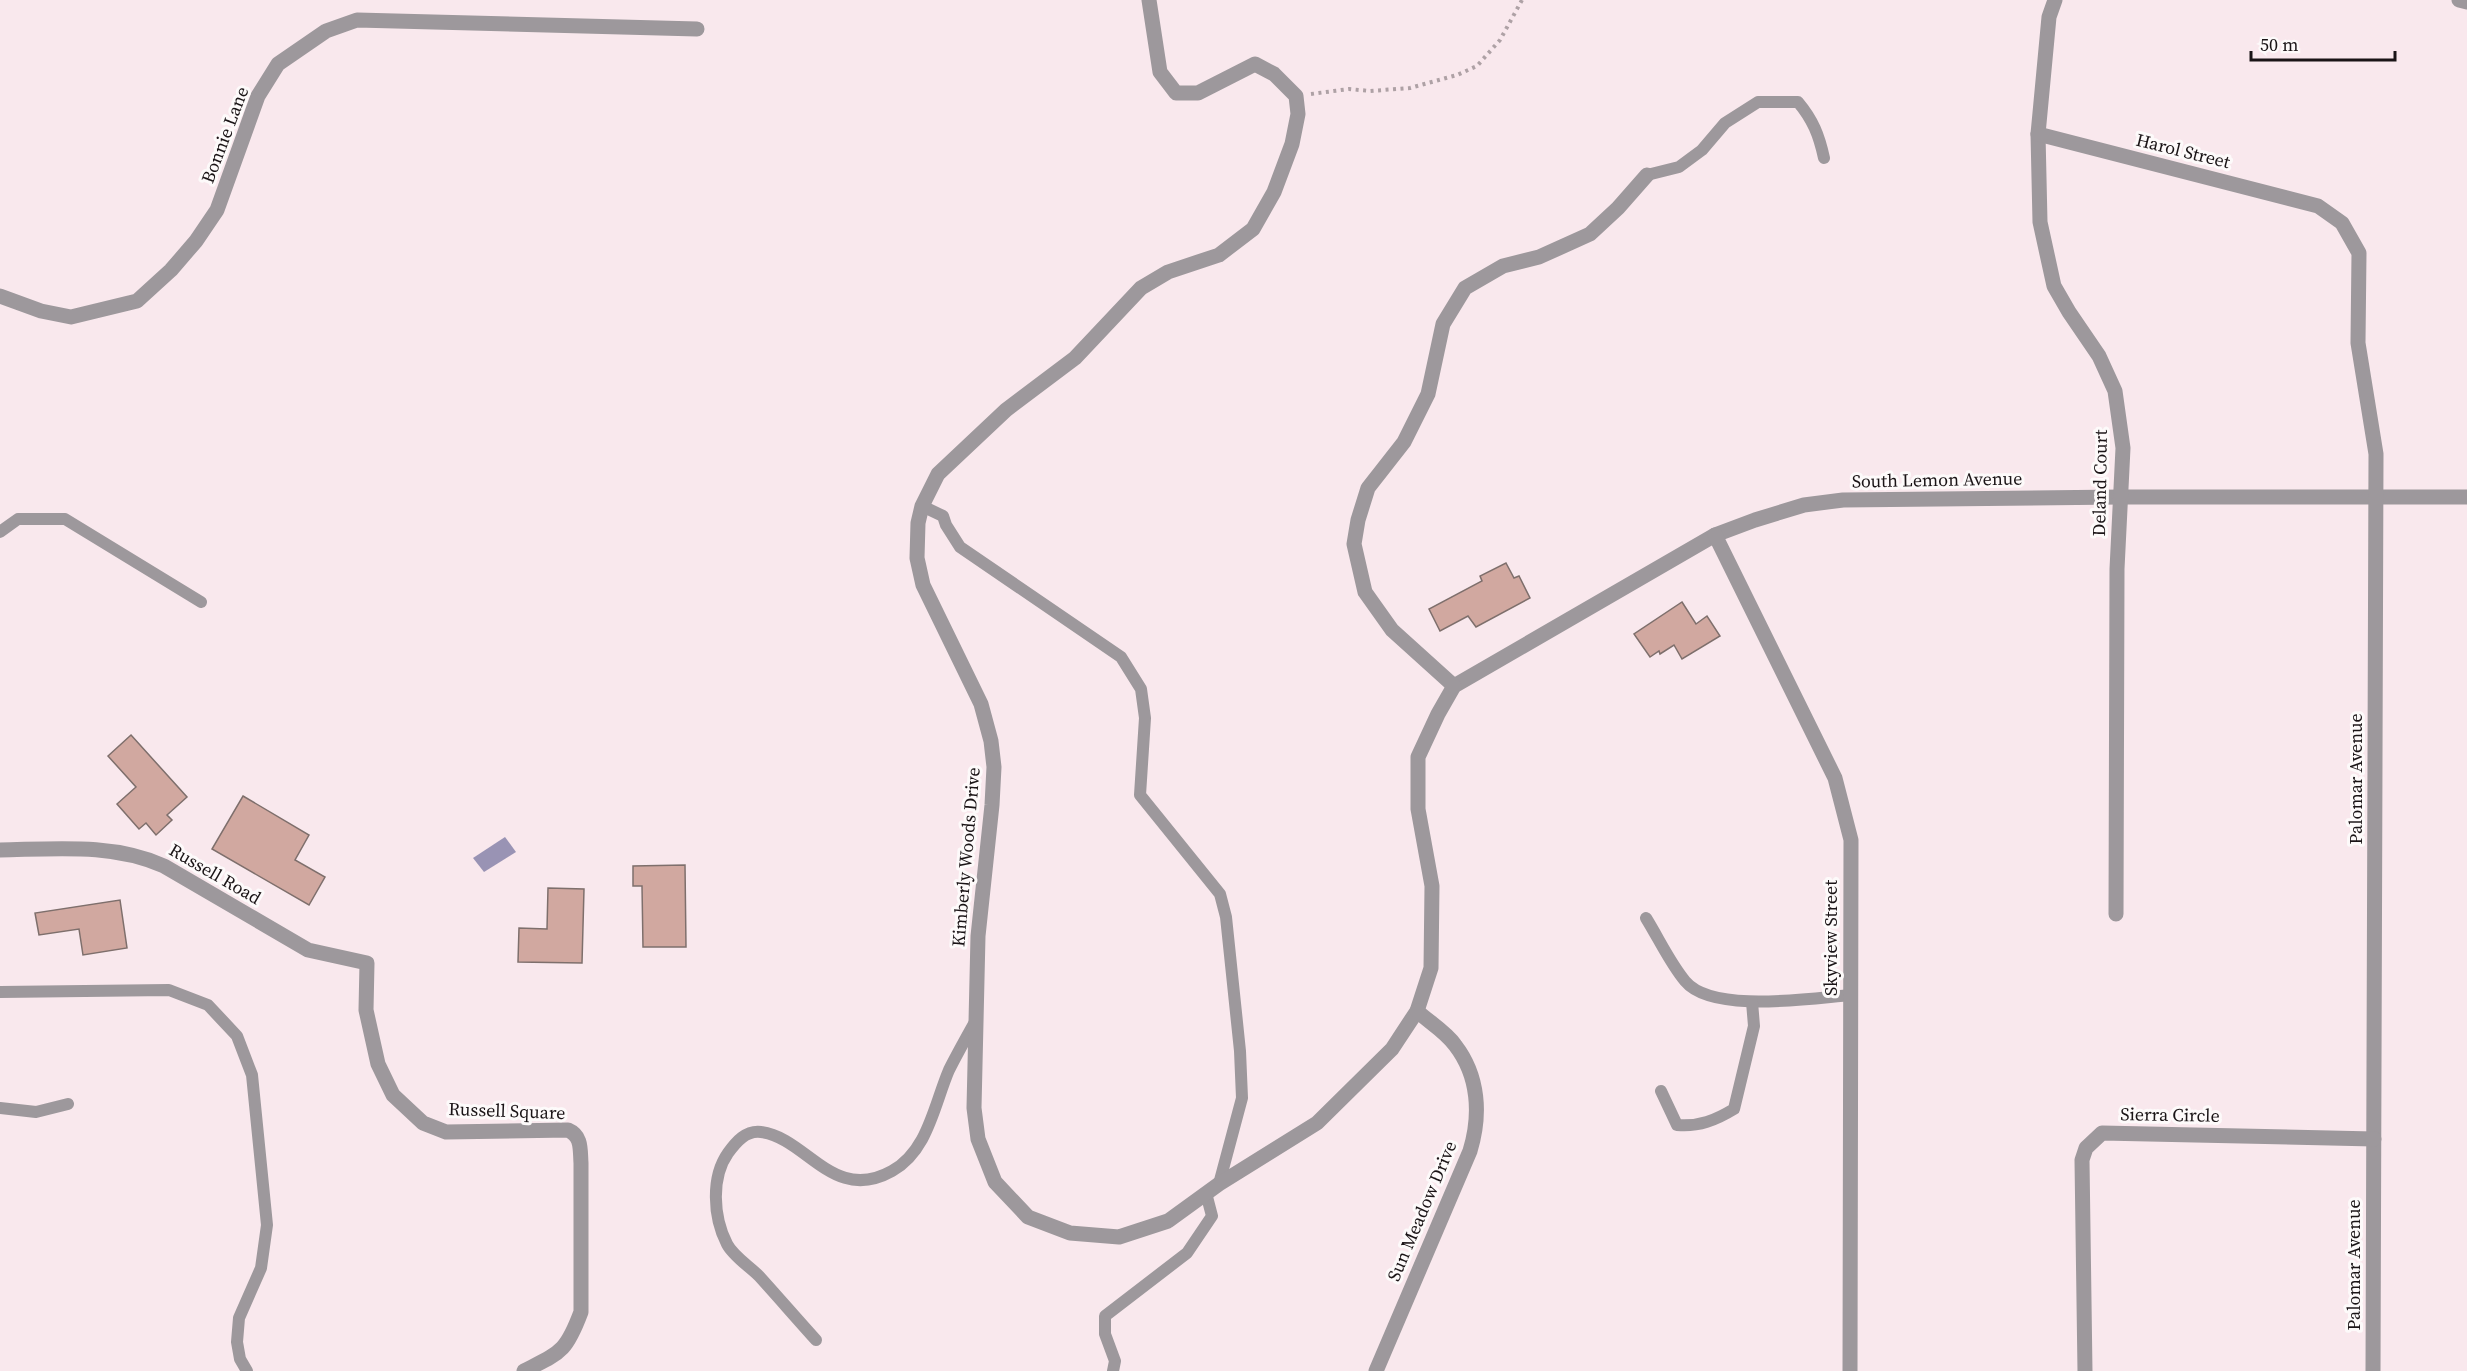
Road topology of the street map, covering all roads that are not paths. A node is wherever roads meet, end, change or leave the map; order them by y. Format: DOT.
graph roads {
  1 [pos="1149,0"];
  2 [pos="2055,0"];
  3 [pos="2459,0"];
  4 [pos="2467,2"];
  5 [pos="698,29"];
  6 [pos="2038,134"];
  7 [pos="1824,158"];
  8 [pos="1647,175"];
  9 [pos="2318,206"];
  10 [pos="0,296"];
  11 [pos="2376,496"];
  12 [pos="2121,497"];
  13 [pos="2467,497"];
  14 [pos="922,506"];
  15 [pos="0,532"];
  16 [pos="1715,535"];
  17 [pos="201,602"];
  18 [pos="1454,686"];
  19 [pos="0,850"];
  20 [pos="2116,914"];
  21 [pos="1646,918"];
  22 [pos="367,963"];
  23 [pos="0,992"];
  24 [pos="1851,995"];
  25 [pos="1752,1002"];
  26 [pos="1417,1011"];
  27 [pos="975,1021"];
  28 [pos="1661,1091"];
  29 [pos="68,1104"];
  30 [pos="0,1108"];
  31 [pos="2374,1139"];
  32 [pos="1213,1188"];
  33 [pos="816,1340"];
  34 [pos="247,1371"];
  35 [pos="524,1371"];
  36 [pos="1113,1371"];
  37 [pos="1376,1371"];
  38 [pos="1851,1371"];
  39 [pos="2085,1371"];
  40 [pos="2373,1371"];
  1 -- 14 [label="street, Kimberly Woods Drive"];
  2 -- 6 [label="street, Deland Court"];
  3 -- 4 [label="street"];
  5 -- 10 [label="street, Bonnie Lane"];
  6 -- 9 [label="street, Harol Street"];
  6 -- 12 [label="street, Deland Court"];
  7 -- 8 [label="lane"];
  8 -- 18 [label="street"];
  9 -- 11 [label="street, Palomar Avenue"];
  11 -- 12 [label="street, South Lemon Avenue"];
  11 -- 13 [label="street, South Lemon Avenue"];
  11 -- 31 [label="street, Palomar Avenue"];
  12 -- 16 [label="street, South Lemon Avenue"];
  12 -- 20 [label="street, Deland Court"];
  14 -- 27 [label="street, Kimberly Woods Drive"];
  14 -- 32 [label="lane"];
  15 -- 17 [label="lane"];
  16 -- 18 [label="street, South Lemon Avenue"];
  16 -- 24 [label="street, Skyview Street"];
  18 -- 26 [label="street, Kimberly Woods Drive"];
  19 -- 22 [label="street, Russell Road"];
  21 -- 25 [label="lane"];
  22 -- 35 [label="street, Russell Square"];
  23 -- 34 [label="lane"];
  24 -- 25 [label="lane"];
  24 -- 38 [label="street, Skyview Street"];
  25 -- 28 [label="lane"];
  26 -- 32 [label="street, Kimberly Woods Drive"];
  26 -- 37 [label="street, Sun Meadow Drive"];
  27 -- 32 [label="street, Kimberly Woods Drive"];
  27 -- 33 [label="lane"];
  29 -- 30 [label="lane"];
  31 -- 39 [label="street, Sierra Circle"];
  31 -- 40 [label="street, Palomar Avenue"];
  32 -- 36 [label="lane"];
}
